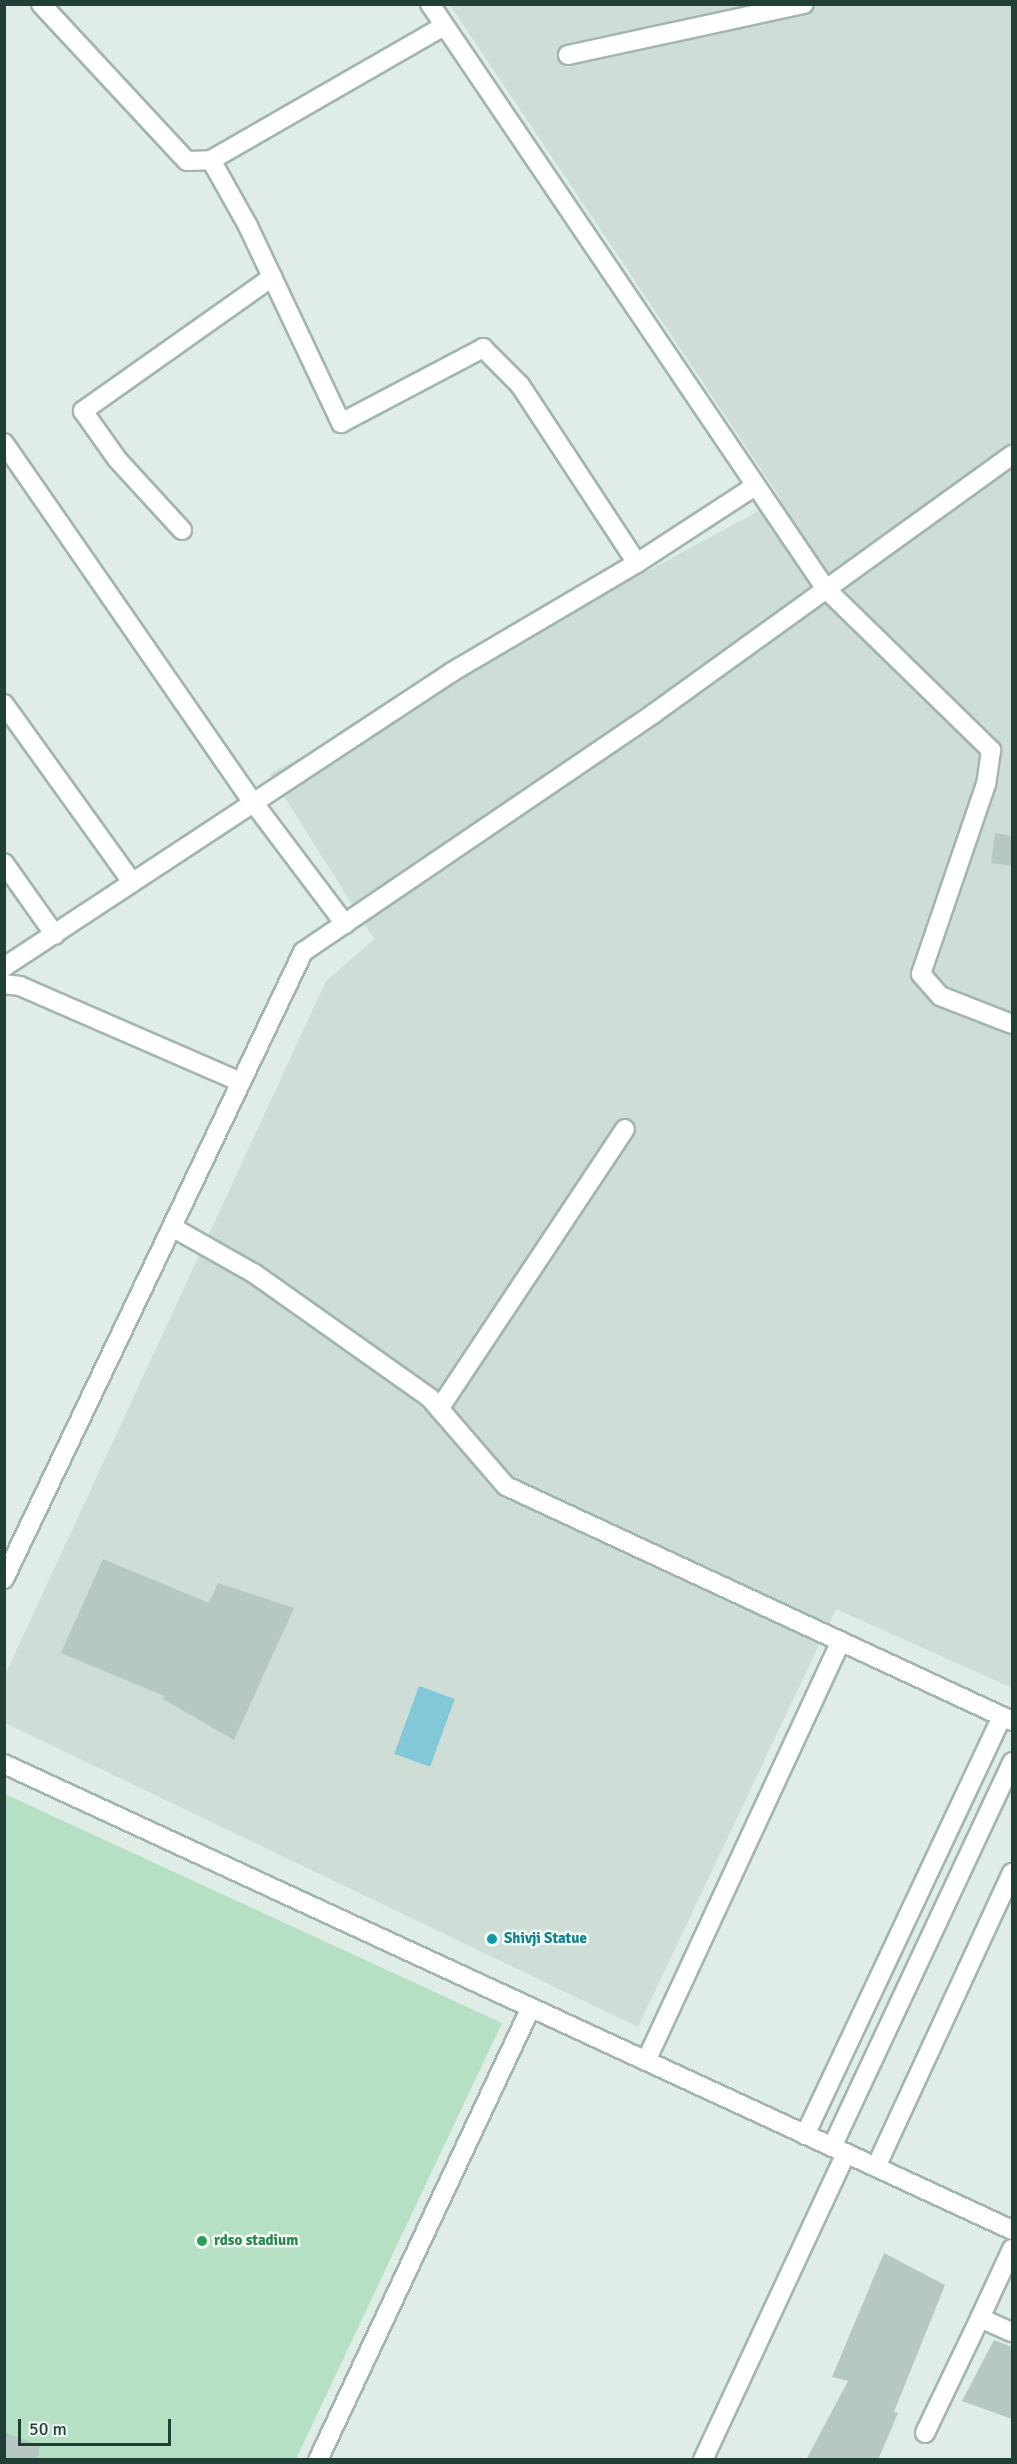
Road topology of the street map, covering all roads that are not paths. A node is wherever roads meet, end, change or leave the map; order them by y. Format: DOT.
graph roads {
  1 [pos="42,4"];
  2 [pos="430,4"];
  3 [pos="804,4"];
  4 [pos="444,26"];
  5 [pos="568,55"];
  6 [pos="211,160"];
  7 [pos="272,277"];
  8 [pos="4,443"];
  9 [pos="1012,455"];
  10 [pos="756,486"];
  11 [pos="182,530"];
  12 [pos="637,563"];
  13 [pos="826,589"];
  14 [pos="4,704"];
  15 [pos="253,802"];
  16 [pos="4,863"];
  17 [pos="132,882"];
  18 [pos="345,924"];
  19 [pos="55,935"];
  20 [pos="4,967"];
  21 [pos="4,984"];
  22 [pos="1012,1024"];
  23 [pos="241,1082"];
  24 [pos="625,1129"];
  25 [pos="172,1227"];
  26 [pos="439,1409"];
  27 [pos="4,1579"];
  28 [pos="841,1641"];
  29 [pos="1007,1718"];
  30 [pos="1012,1762"];
  31 [pos="4,1764"];
  32 [pos="1012,1874"];
  33 [pos="531,2008"];
  34 [pos="646,2061"];
  35 [pos="805,2135"];
  36 [pos="839,2150"];
  37 [pos="876,2167"];
  38 [pos="1012,2230"];
  39 [pos="1012,2249"];
  40 [pos="980,2318"];
  41 [pos="1012,2332"];
  42 [pos="926,2433"];
  43 [pos="318,2460"];
  44 [pos="703,2460"];
  1 -- 6 [label="street"];
  2 -- 4 [label="street"];
  3 -- 5 [label="street"];
  4 -- 6 [label="street"];
  4 -- 10 [label="street"];
  6 -- 7 [label="street"];
  7 -- 11 [label="street"];
  7 -- 12 [label="street"];
  8 -- 15 [label="street"];
  9 -- 13 [label="street"];
  10 -- 12 [label="street"];
  10 -- 13 [label="street"];
  12 -- 15 [label="street"];
  13 -- 18 [label="street"];
  13 -- 22 [label="street"];
  14 -- 17 [label="street"];
  15 -- 17 [label="street"];
  15 -- 18 [label="street"];
  16 -- 19 [label="street"];
  17 -- 19 [label="street"];
  18 -- 23 [label="street"];
  19 -- 20 [label="street"];
  21 -- 23 [label="street"];
  23 -- 25 [label="street"];
  24 -- 26 [label="street"];
  25 -- 26 [label="street"];
  25 -- 27 [label="street"];
  26 -- 28 [label="street"];
  28 -- 29 [label="street"];
  28 -- 34 [label="street"];
  29 -- 35 [label="street"];
  30 -- 36 [label="street"];
  31 -- 33 [label="street"];
  32 -- 37 [label="street"];
  33 -- 34 [label="street"];
  33 -- 43 [label="street"];
  34 -- 35 [label="street"];
  35 -- 36 [label="street"];
  36 -- 37 [label="street"];
  36 -- 44 [label="street"];
  37 -- 38 [label="street"];
  39 -- 40 [label="street"];
  40 -- 41 [label="street"];
  40 -- 42 [label="street"];
}
